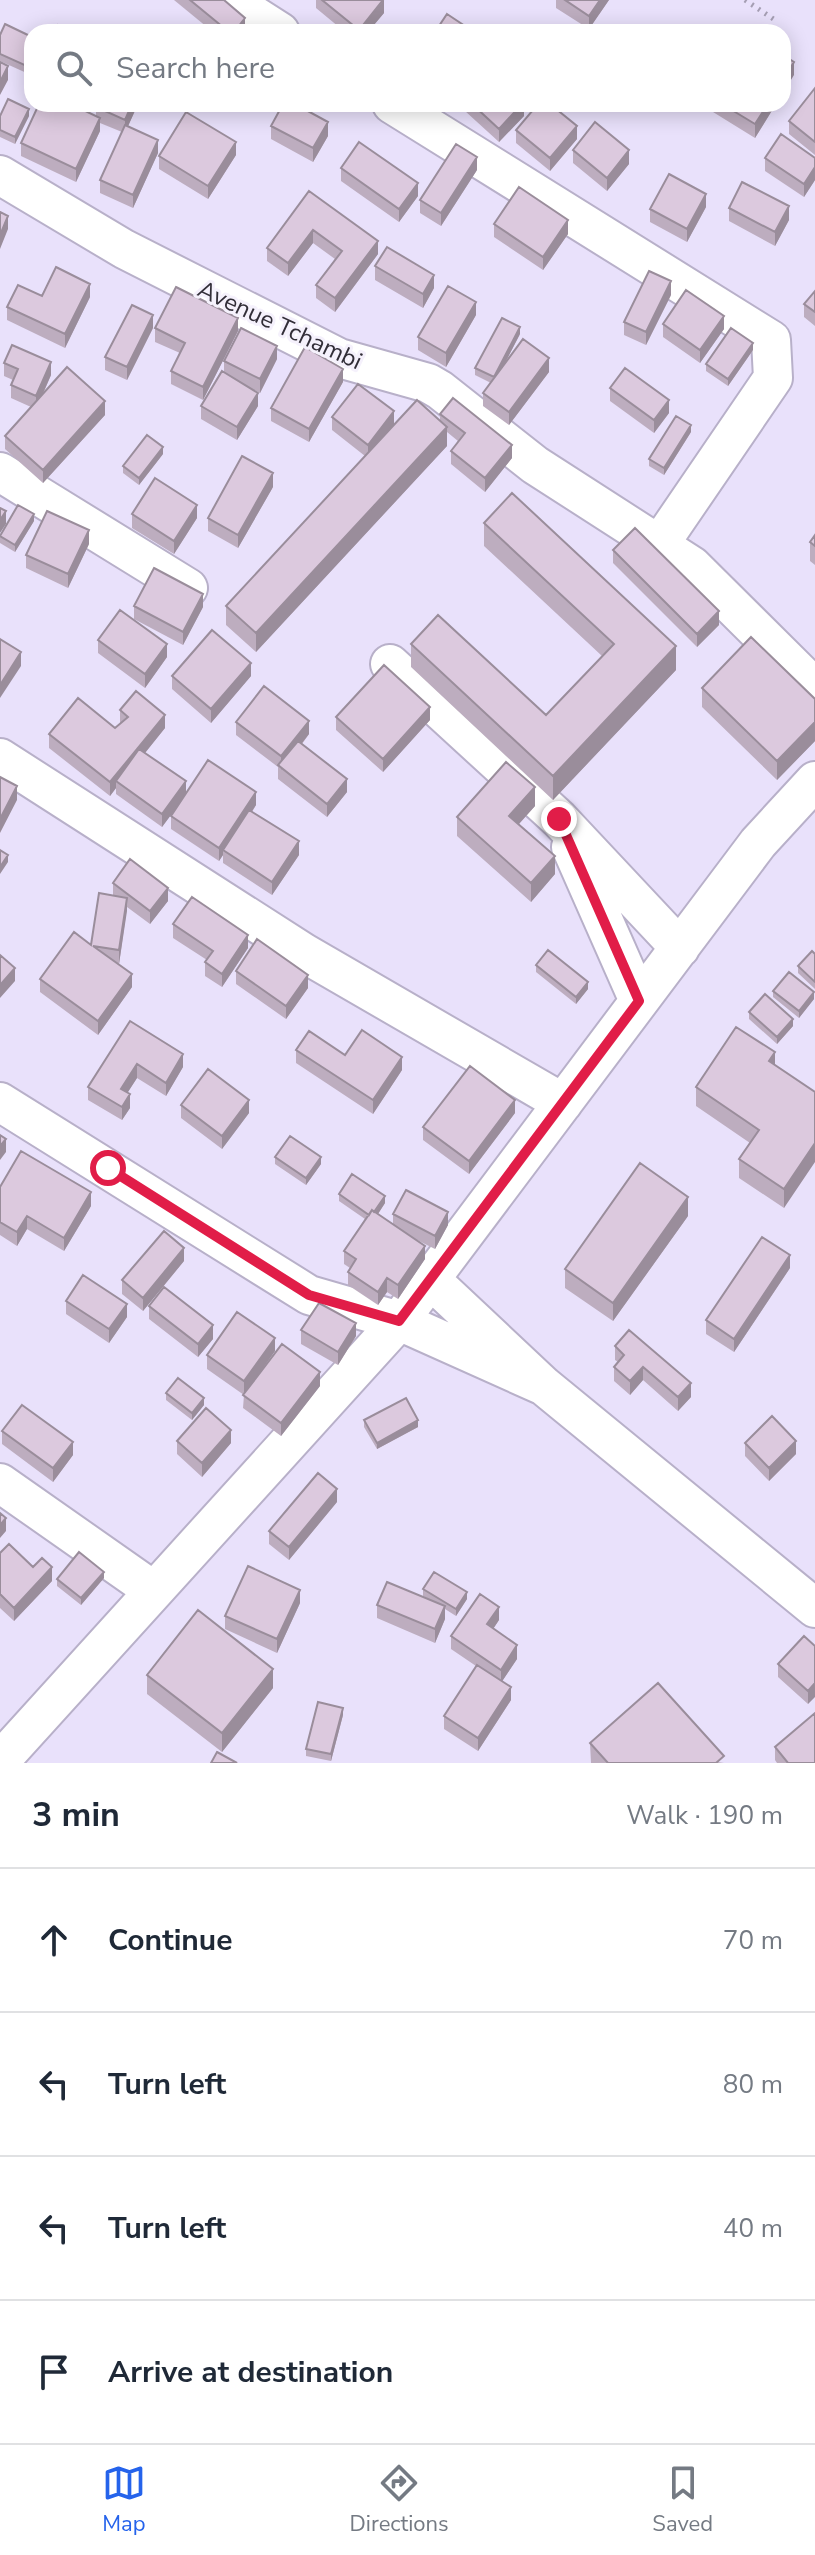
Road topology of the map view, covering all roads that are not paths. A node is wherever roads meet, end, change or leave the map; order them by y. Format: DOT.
graph roads {
  1 [pos="230,0"];
  2 [pos="268,24"];
  3 [pos="405,112"];
  4 [pos="0,175"];
  5 [pos="0,472"];
  6 [pos="659,545"];
  7 [pos="188,588"];
  8 [pos="390,664"];
  9 [pos="815,688"];
  10 [pos="0,758"];
  11 [pos="815,781"];
  12 [pos="559,819"];
  13 [pos="680,948"];
  14 [pos="639,1001"];
  15 [pos="0,1102"];
  16 [pos="563,1103"];
  17 [pos="430,1279"];
  18 [pos="399,1321"];
  19 [pos="544,1386"];
  20 [pos="0,1483"];
  21 [pos="154,1591"];
  22 [pos="815,1608"];
  23 [pos="0,1761"];
  1 -- 2 [label="street"];
  3 -- 6 [label="street"];
  4 -- 6 [label="street, Avenue Tchambi"];
  5 -- 7 [label="street"];
  6 -- 9 [label="street, Avenue Tchambi"];
  8 -- 12 [label="street"];
  10 -- 16 [label="street"];
  11 -- 13 [label="street"];
  12 -- 13 [label="street"];
  12 -- 14 [label="street"];
  13 -- 14 [label="street"];
  14 -- 16 [label="street"];
  15 -- 18 [label="street"];
  16 -- 17 [label="street"];
  17 -- 18 [label="street"];
  17 -- 19 [label="street"];
  18 -- 19 [label="street"];
  18 -- 21 [label="street"];
  19 -- 22 [label="street"];
  20 -- 21 [label="street"];
  21 -- 23 [label="street"];
}
